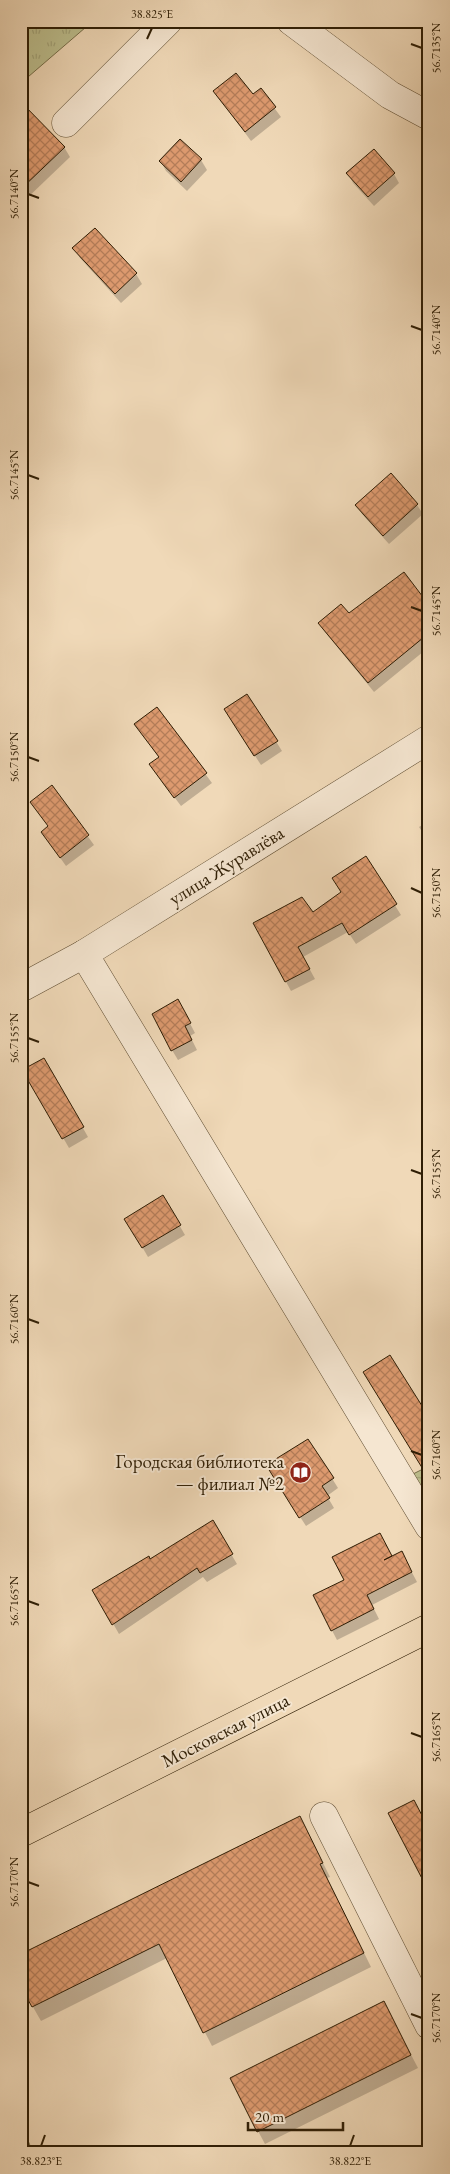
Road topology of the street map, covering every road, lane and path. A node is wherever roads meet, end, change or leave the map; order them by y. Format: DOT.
graph roads {
  1 [pos="168,21"];
  2 [pos="291,21"];
  3 [pos="429,116"];
  4 [pos="66,123"];
  5 [pos="429,738"];
  6 [pos="84,954"];
  7 [pos="21,988"];
  8 [pos="429,1526"];
  9 [pos="429,1628"];
  10 [pos="324,1816"];
  11 [pos="21,1833"];
  12 [pos="429,2025"];
  1 -- 4 [label="street"];
  2 -- 3 [label="street"];
  5 -- 6 [label="street, улица Журавлёва"];
  6 -- 7 [label="street, улица Журавлёва"];
  6 -- 8 [label="street"];
  9 -- 11 [label="main road, Московская улица"];
  10 -- 12 [label="street"];
}
